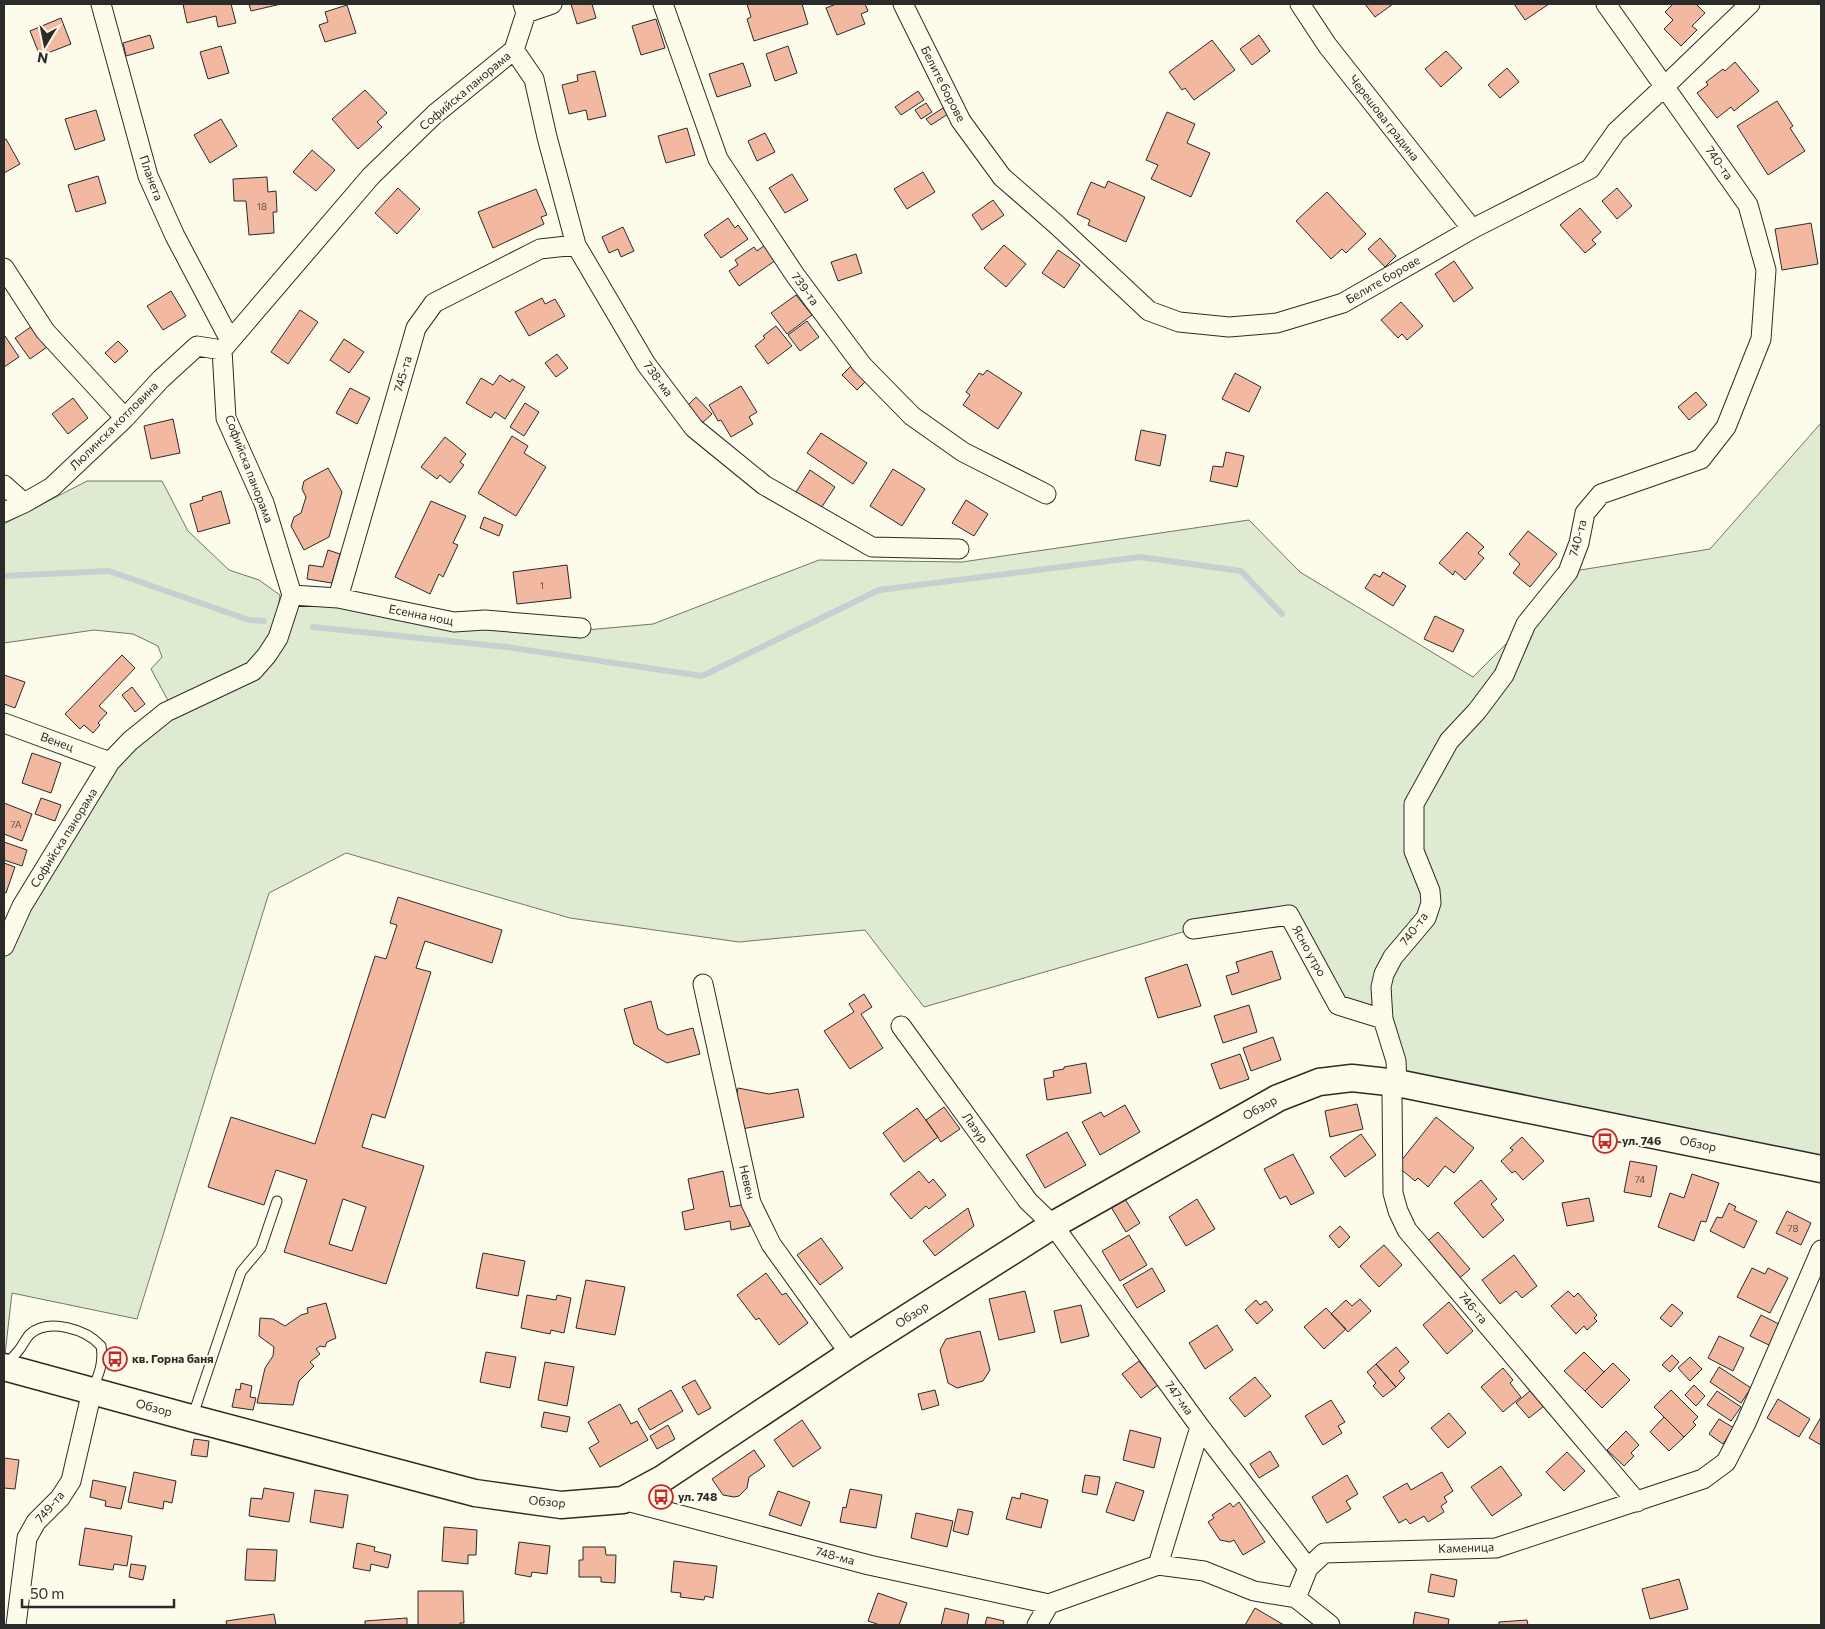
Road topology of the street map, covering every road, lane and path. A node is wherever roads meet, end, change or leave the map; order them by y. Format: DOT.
graph roads {
  1 [pos="101,4"];
  2 [pos="552,4"];
  3 [pos="663,4"];
  4 [pos="903,4"];
  5 [pos="1300,4"];
  6 [pos="1606,4"];
  7 [pos="1750,4"];
  8 [pos="525,8"];
  9 [pos="514,50"];
  10 [pos="1665,86"];
  11 [pos="1472,230"];
  12 [pos="576,245"];
  13 [pos="4,268"];
  14 [pos="226,345"];
  15 [pos="125,418"];
  16 [pos="4,485"];
  17 [pos="1046,494"];
  18 [pos="24,503"];
  19 [pos="4,512"];
  20 [pos="959,549"];
  21 [pos="292,595"];
  22 [pos="338,598"];
  23 [pos="581,628"];
  24 [pos="4,723"];
  25 [pos="110,762"];
  26 [pos="1193,929"];
  27 [pos="4,946"];
  28 [pos="703,984"];
  29 [pos="1383,1018"];
  30 [pos="901,1026"];
  31 [pos="1397,1082"];
  32 [pos="1821,1169"];
  33 [pos="277,1201"];
  34 [pos="1054,1225"];
  35 [pos="1821,1250"];
  36 [pos="850,1354"];
  37 [pos="4,1366"];
  38 [pos="92,1391"];
  39 [pos="192,1418"];
  40 [pos="1200,1427"];
  41 [pos="623,1500"];
  42 [pos="1637,1502"];
  43 [pos="1158,1565"];
  44 [pos="1308,1568"];
  45 [pos="1296,1598"];
  46 [pos="1049,1604"];
  47 [pos="16,1625"];
  48 [pos="1037,1625"];
  49 [pos="1330,1625"];
  1 -- 14 [label="street, Планета"];
  2 -- 8 [label="street"];
  3 -- 17 [label="street, 739-та"];
  4 -- 11 [label="street, Белите борове"];
  5 -- 11 [label="street, Черешова градина"];
  6 -- 10 [label="street, 740-та"];
  7 -- 10 [label="street, Белите борове"];
  8 -- 9 [label="street"];
  9 -- 12 [label="street, 738-ма"];
  9 -- 14 [label="street, Софийска панорама"];
  10 -- 11 [label="street, Белите борове"];
  10 -- 29 [label="street, 740-та"];
  12 -- 20 [label="street, 738-ма"];
  12 -- 22 [label="street, 745-та"];
  13 -- 15 [label="street"];
  14 -- 15 [label="street, Люлинска котловина"];
  14 -- 21 [label="street, Софийска панорама"];
  15 -- 18 [label="street, Люлинска котловина"];
  16 -- 18 [label="street"];
  18 -- 19 [label="street, Люлинска котловина"];
  21 -- 22 [label="street, Есенна нощ"];
  21 -- 25 [label="street, Софийска панорама"];
  22 -- 23 [label="street, Есенна нощ"];
  24 -- 25 [label="street, Венец"];
  25 -- 27 [label="street, Софийска панорама"];
  26 -- 29 [label="street, Ясно утро"];
  28 -- 36 [label="street, Невен"];
  29 -- 31 [label="street, 740-та"];
  30 -- 34 [label="street, Лазур"];
  31 -- 32 [label="street, Обзор"];
  31 -- 34 [label="street, Обзор"];
  31 -- 42 [label="street, 746-та"];
  33 -- 39 [label="lane"];
  34 -- 36 [label="street, Обзор"];
  34 -- 40 [label="street, 747-ма"];
  35 -- 42 [label="street, Каменица"];
  36 -- 41 [label="street, Обзор"];
  37 -- 38 [label="street, Обзор"];
  37 -- 38 [label="lane"];
  38 -- 39 [label="street, Обзор"];
  38 -- 47 [label="street, 749-та"];
  39 -- 41 [label="street, Обзор"];
  40 -- 43 [label="street"];
  40 -- 44 [label="street, 747-ма"];
  41 -- 46 [label="street, 748-ма"];
  42 -- 44 [label="street, Каменица"];
  43 -- 45 [label="street"];
  43 -- 46 [label="street"];
  44 -- 45 [label="street, Каменица"];
  45 -- 49 [label="street"];
  46 -- 48 [label="street"];
}
